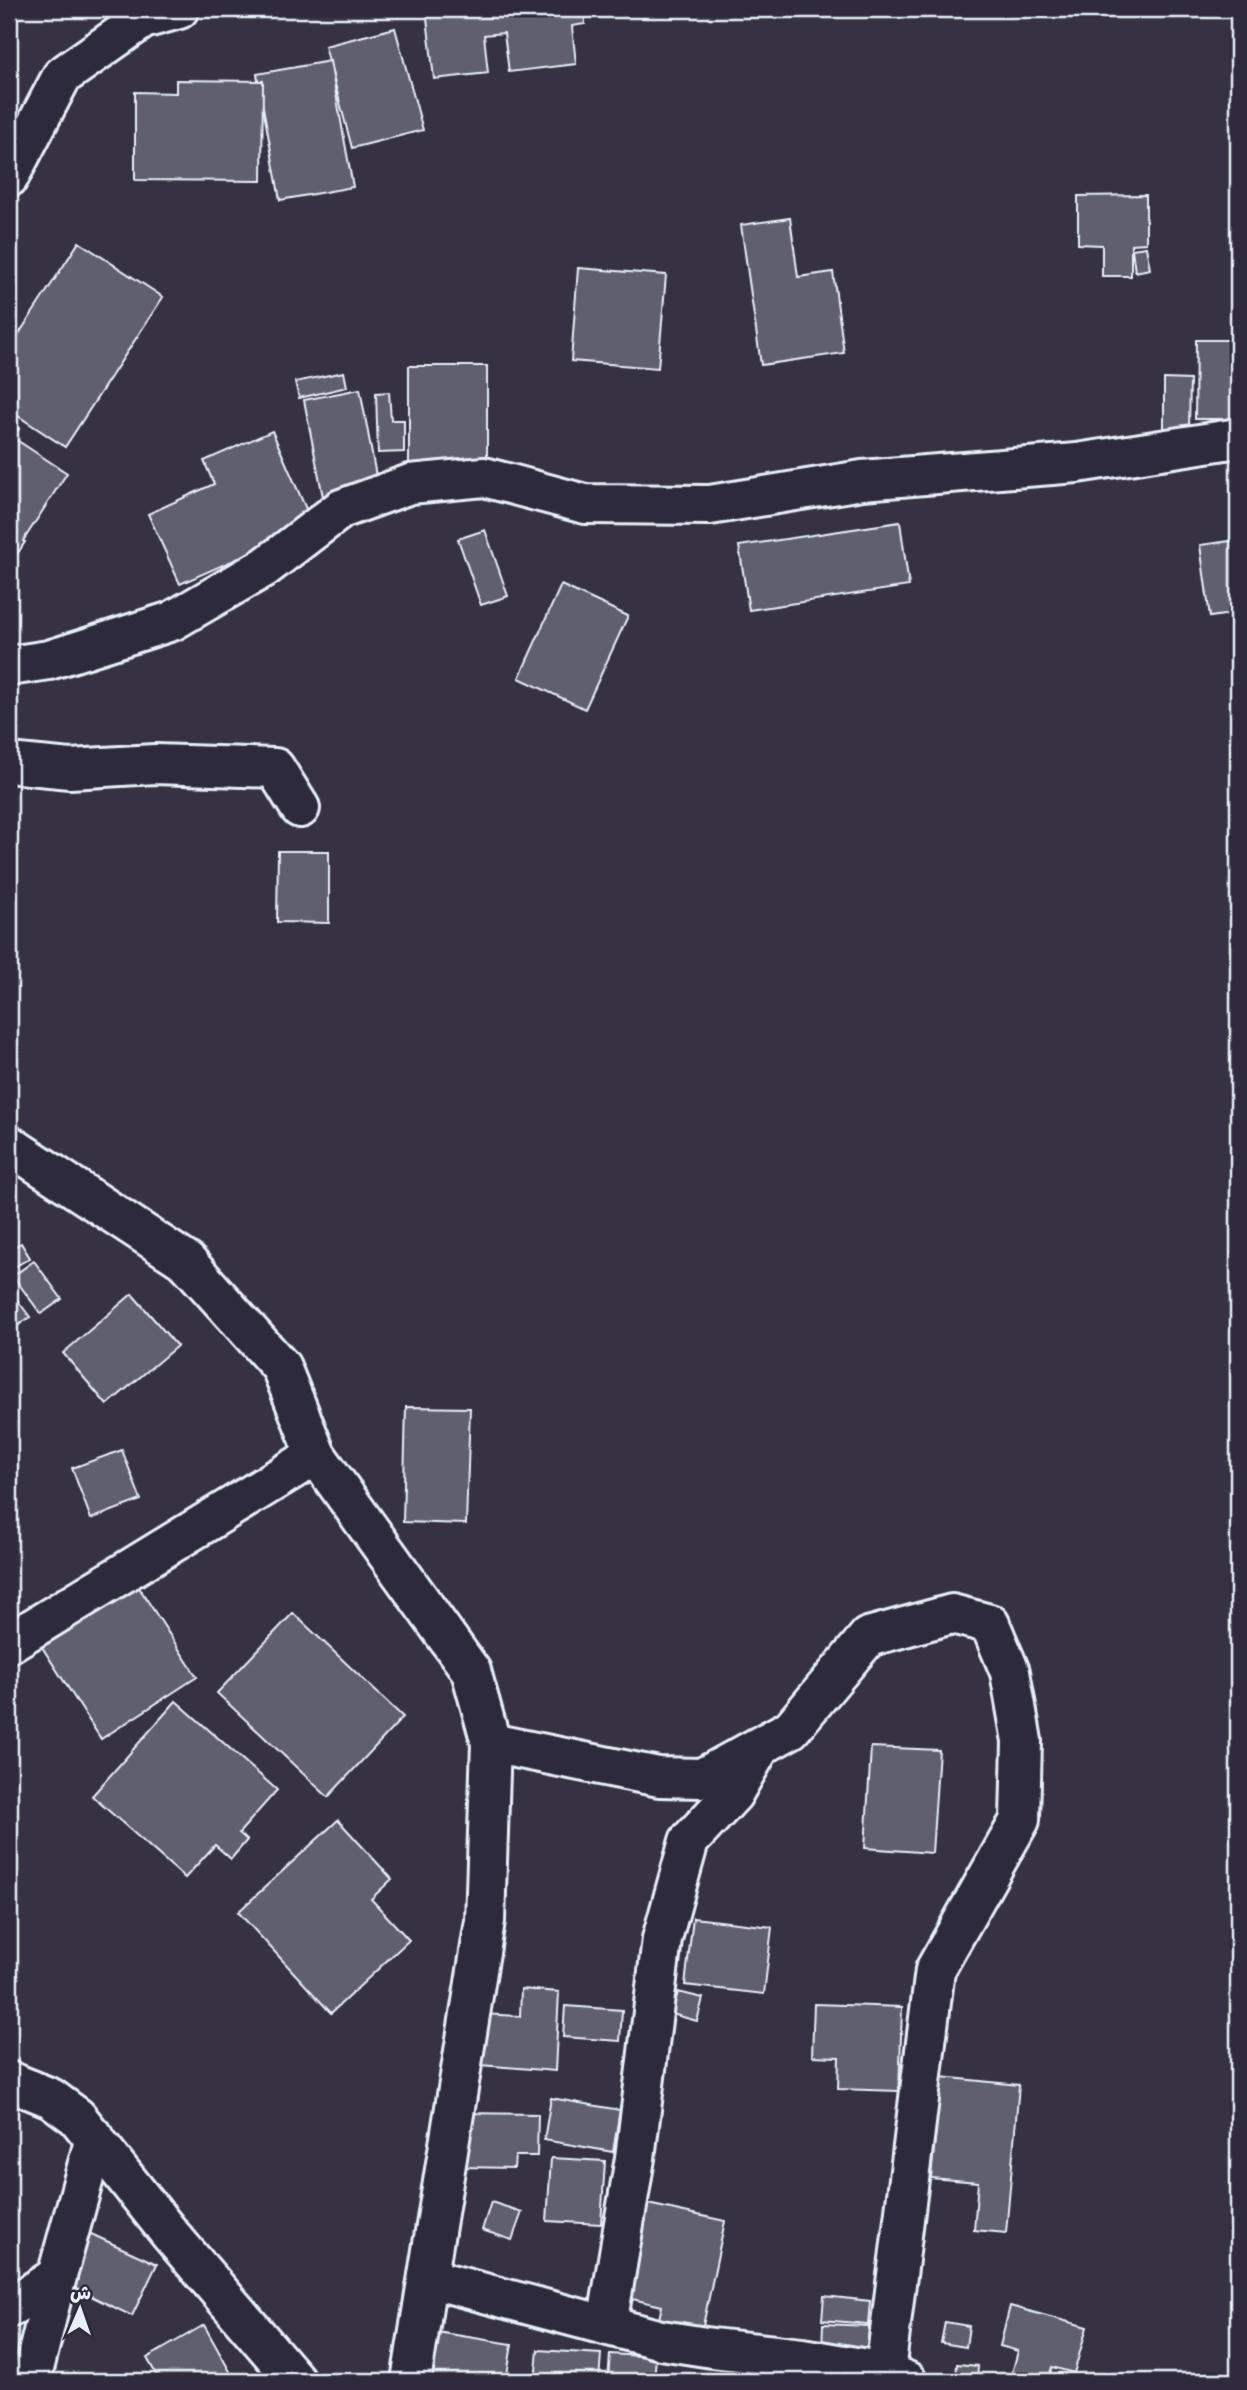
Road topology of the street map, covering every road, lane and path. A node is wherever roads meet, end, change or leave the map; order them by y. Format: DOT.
graph roads {
  1 [pos="179,9"];
  2 [pos="9,177"];
  3 [pos="1238,438"];
  4 [pos="9,666"];
  5 [pos="9,763"];
  6 [pos="300,808"];
  7 [pos="9,1144"];
  8 [pos="316,1455"];
  9 [pos="9,1643"];
  10 [pos="491,1744"];
  11 [pos="760,1747"];
  12 [pos="9,2081"];
  13 [pos="95,2138"];
  14 [pos="57,2276"];
  15 [pos="428,2278"];
  16 [pos="9,2308"];
  17 [pos="607,2325"];
  18 [pos="896,2377"];
  19 [pos="32,2381"];
  20 [pos="296,2381"];
  21 [pos="411,2381"];
  1 -- 2 [label="street"];
  3 -- 4 [label="street"];
  5 -- 6 [label="street"];
  7 -- 8 [label="street"];
  8 -- 9 [label="street"];
  8 -- 10 [label="street"];
  10 -- 11 [label="street"];
  10 -- 15 [label="street"];
  11 -- 17 [label="street"];
  11 -- 18 [label="street"];
  12 -- 13 [label="street"];
  13 -- 14 [label="street"];
  13 -- 20 [label="street"];
  14 -- 16 [label="street"];
  14 -- 19 [label="street"];
  15 -- 17 [label="street"];
  15 -- 21 [label="street"];
  17 -- 18 [label="street"];
}
